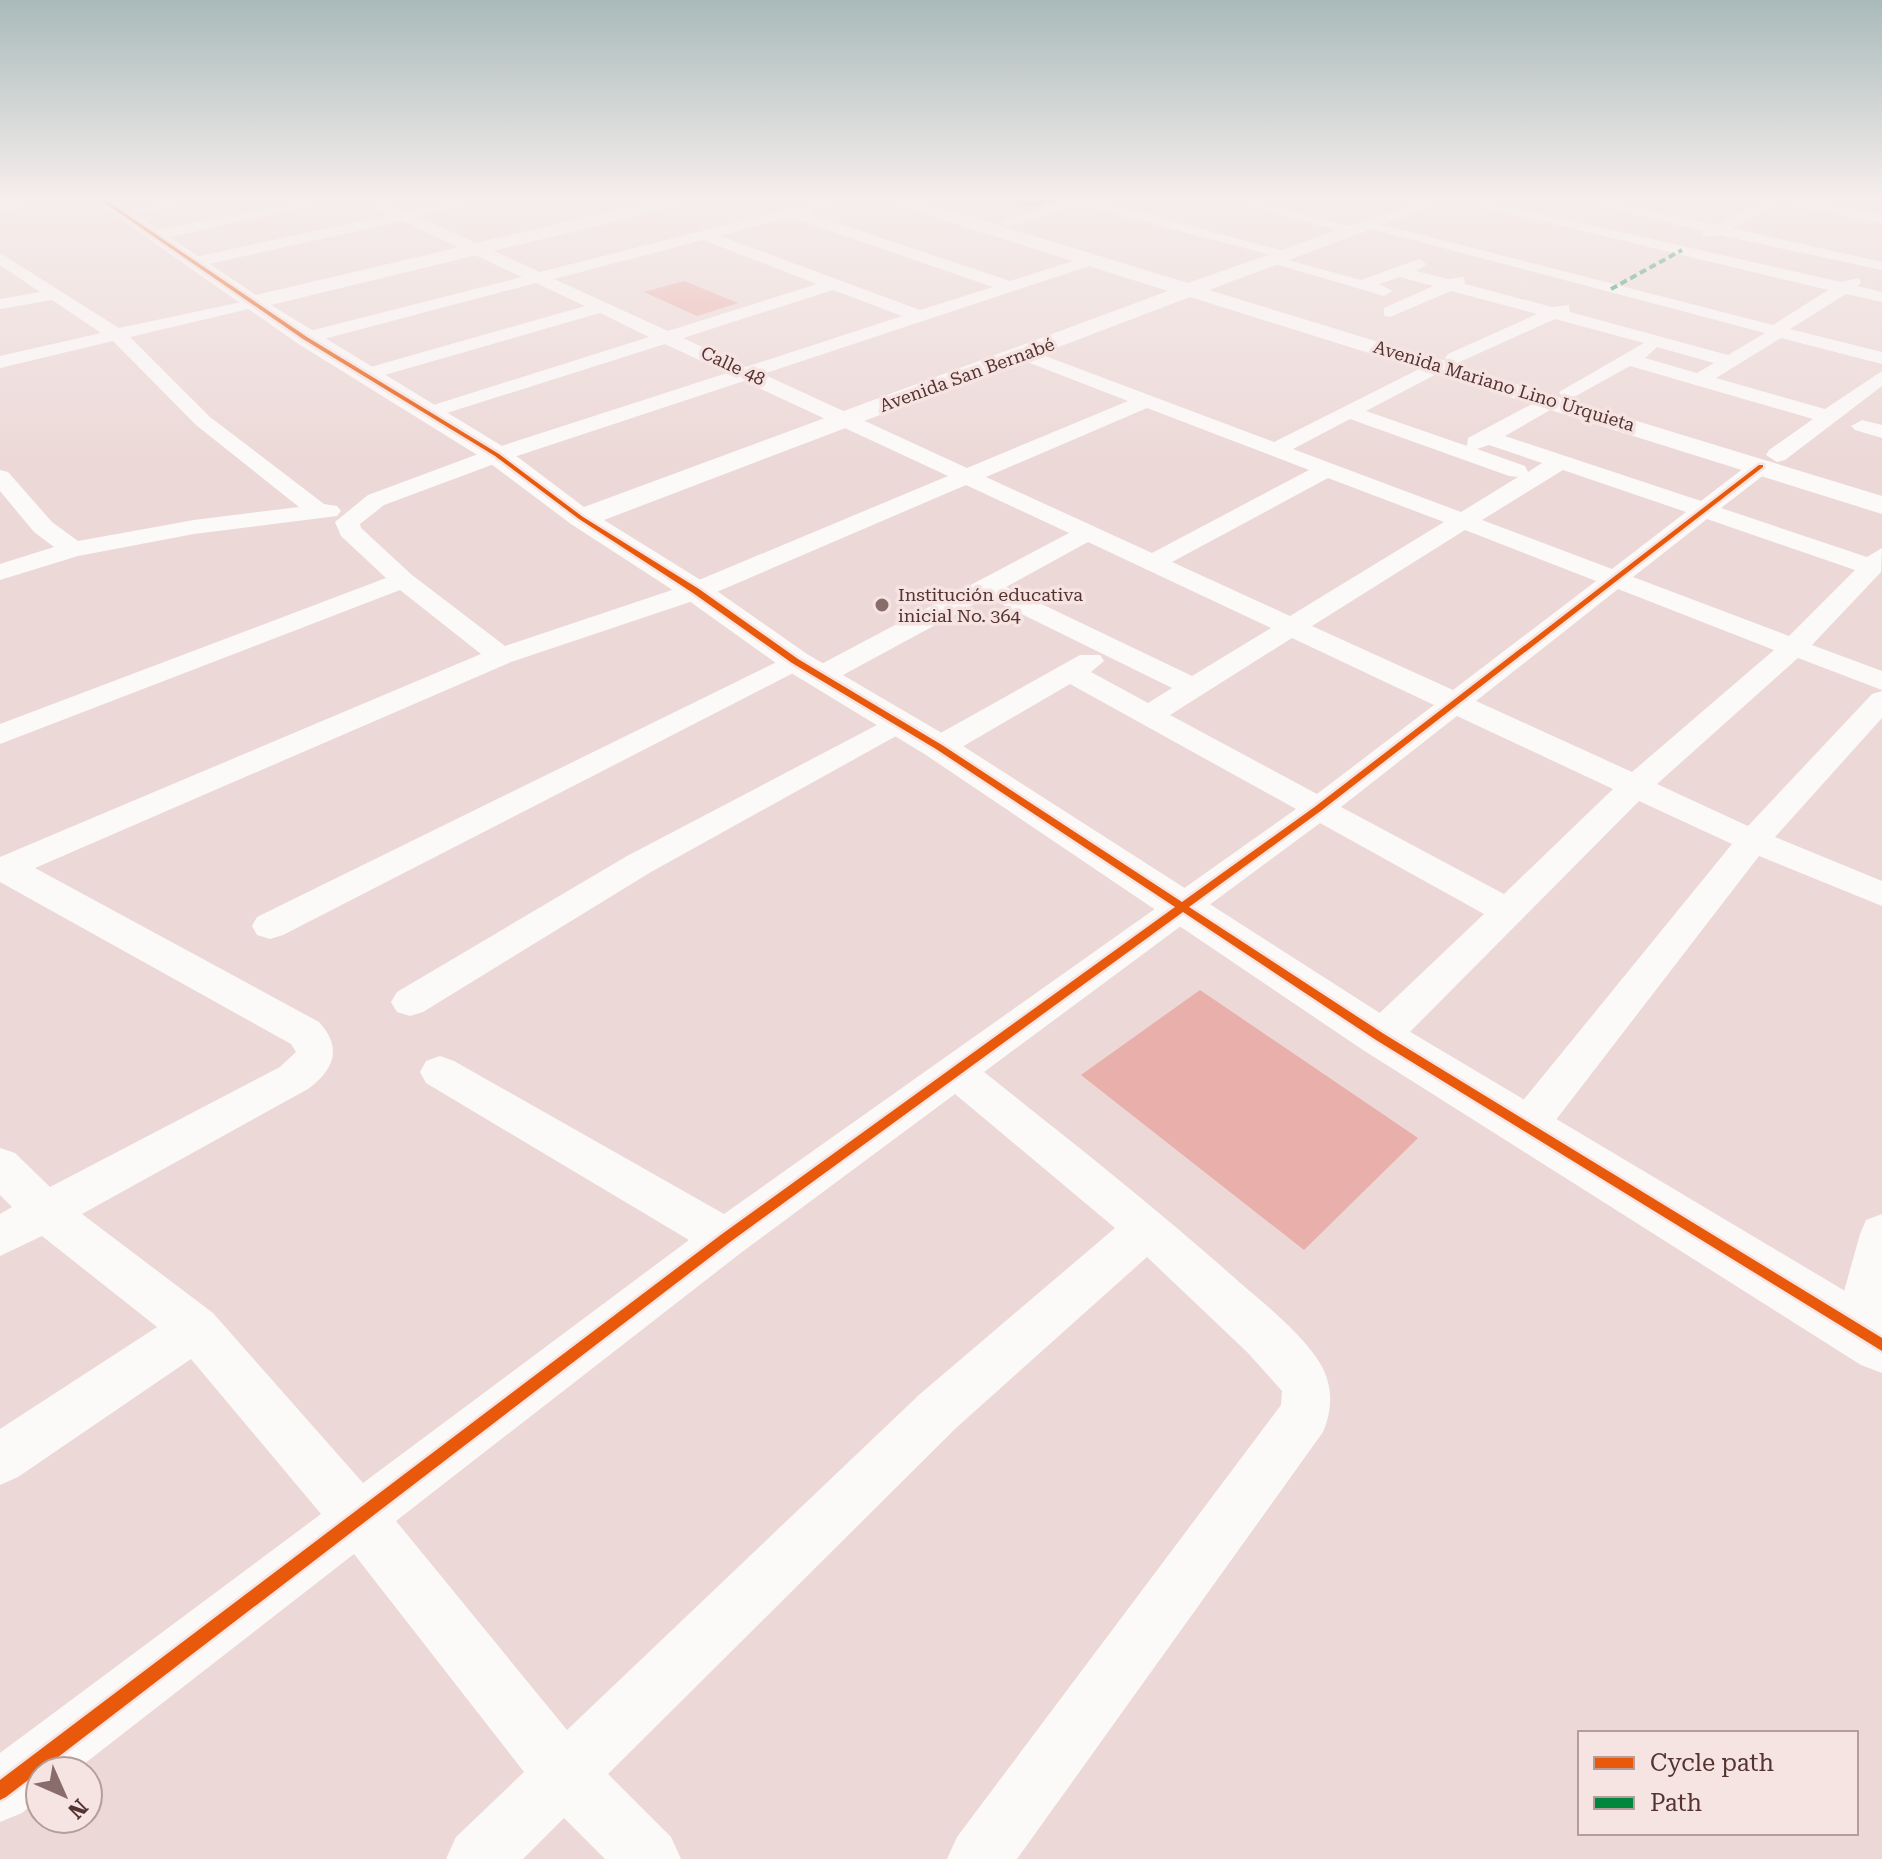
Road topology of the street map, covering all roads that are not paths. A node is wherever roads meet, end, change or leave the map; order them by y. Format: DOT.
graph roads {
  1 [pos="39,286"];
  2 [pos="231,286"];
  3 [pos="301,286"];
  4 [pos="510,286"];
  5 [pos="557,286"];
  6 [pos="829,286"];
  7 [pos="839,286"];
  8 [pos="1006,286"];
  9 [pos="1014,286"];
  10 [pos="1200,286"];
  11 [pos="1365,286"];
  12 [pos="1446,286"];
  13 [pos="1451,286"];
  14 [pos="1598,286"];
  15 [pos="1833,286"];
  16 [pos="1846,286"];
  17 [pos="1010,287"];
  18 [pos="1843,288"];
  19 [pos="1611,289"];
  20 [pos="52,295"];
  21 [pos="1882,297"];
  22 [pos="249,298"];
  23 [pos="1417,300"];
  24 [pos="0,304"];
  25 [pos="603,307"];
  26 [pos="1390,312"];
  27 [pos="1553,313"];
  28 [pos="921,317"];
  29 [pos="1777,331"];
  30 [pos="117,335"];
  31 [pos="669,337"];
  32 [pos="305,338"];
  33 [pos="1659,342"];
  34 [pos="1024,354"];
  35 [pos="1882,358"];
  36 [pos="1628,359"];
  37 [pos="1730,361"];
  38 [pos="0,362"];
  39 [pos="1447,362"];
  40 [pos="746,372"];
  41 [pos="367,374"];
  42 [pos="1882,377"];
  43 [pos="1700,379"];
  44 [pos="1560,397"];
  45 [pos="1148,400"];
  46 [pos="431,412"];
  47 [pos="1349,412"];
  48 [pos="1830,417"];
  49 [pos="848,420"];
  50 [pos="1488,437"];
  51 [pos="1277,449"];
  52 [pos="1461,452"];
  53 [pos="497,455"];
  54 [pos="1561,461"];
  55 [pos="1769,461"];
  56 [pos="1328,469"];
  57 [pos="966,474"];
  58 [pos="0,477"];
  59 [pos="1534,477"];
  60 [pos="1882,487"];
  61 [pos="1882,505"];
  62 [pos="1704,509"];
  63 [pos="318,511"];
  64 [pos="359,511"];
  65 [pos="581,518"];
  66 [pos="1463,520"];
  67 [pos="1091,531"];
  68 [pos="73,549"];
  69 [pos="1155,561"];
  70 [pos="1877,561"];
  71 [pos="0,572"];
  72 [pos="1616,578"];
  73 [pos="403,580"];
  74 [pos="988,588"];
  75 [pos="696,591"];
  76 [pos="1291,625"];
  77 [pos="1112,647"];
  78 [pos="1794,647"];
  79 [pos="501,656"];
  80 [pos="807,669"];
  81 [pos="1071,673"];
  82 [pos="1882,681"];
  83 [pos="1192,687"];
  84 [pos="1882,700"];
  85 [pos="1457,701"];
  86 [pos="1147,716"];
  87 [pos="896,724"];
  88 [pos="0,735"];
  89 [pos="939,747"];
  90 [pos="1636,785"];
  91 [pos="1319,808"];
  92 [pos="1753,841"];
  93 [pos="3,868"];
  94 [pos="1882,894"];
  95 [pos="1183,908"];
  96 [pos="1509,912"];
  97 [pos="270,926"];
  98 [pos="410,1002"];
  99 [pos="1380,1037"];
  100 [pos="440,1072"];
  101 [pos="956,1072"];
  102 [pos="1527,1126"];
  103 [pos="0,1166"];
  104 [pos="44,1211"];
  105 [pos="1147,1228"];
  106 [pos="1882,1234"];
  107 [pos="0,1236"];
  108 [pos="726,1238"];
  109 [pos="196,1329"];
  110 [pos="1869,1338"];
  111 [pos="0,1459"];
  112 [pos="359,1518"];
  113 [pos="564,1774"];
  114 [pos="0,1791"];
  115 [pos="478,1859"];
  116 [pos="649,1859"];
  117 [pos="979,1859"];
  1 -- 20 [label="street"];
  2 -- 22 [label="street"];
  3 -- 22 [label="street"];
  4 -- 32 [label="street"];
  5 -- 25 [label="street, Calle 48"];
  6 -- 31 [label="street"];
  7 -- 28 [label="street"];
  8 -- 17 [label="street"];
  9 -- 17 [label="street"];
  10 -- 34 [label="street, Avenida San Bernabé"];
  10 -- 39 [label="street, Avenida Mariano Lino Urquieta"];
  11 -- 23 [label="street"];
  12 -- 23 [label="street"];
  13 -- 27 [label="street"];
  14 -- 19 [label="street"];
  15 -- 18 [label="street"];
  16 -- 18 [label="street"];
  17 -- 28 [label="street"];
  18 -- 21 [label="street"];
  18 -- 29 [label="street"];
  19 -- 27 [label="street"];
  19 -- 29 [label="street"];
  20 -- 24 [label="street"];
  20 -- 30 [label="street"];
  22 -- 30 [label="street"];
  22 -- 32 [label="street"];
  23 -- 26 [label="street"];
  25 -- 31 [label="street, Calle 48"];
  25 -- 41 [label="street"];
  27 -- 33 [label="street"];
  27 -- 39 [label="street"];
  28 -- 40 [label="street"];
  29 -- 35 [label="street"];
  29 -- 37 [label="street"];
  30 -- 38 [label="street"];
  30 -- 63 [label="street"];
  31 -- 40 [label="street, Calle 48"];
  31 -- 46 [label="street"];
  32 -- 41 [label="street"];
  33 -- 36 [label="street"];
  33 -- 37 [label="street"];
  34 -- 45 [label="street"];
  34 -- 49 [label="street, Avenida San Bernabé"];
  36 -- 43 [label="street"];
  36 -- 44 [label="street"];
  37 -- 43 [label="street"];
  39 -- 44 [label="street, Avenida Mariano Lino Urquieta"];
  39 -- 47 [label="street"];
  40 -- 49 [label="street, Calle 48"];
  40 -- 53 [label="street"];
  41 -- 46 [label="street"];
  42 -- 48 [label="street"];
  43 -- 48 [label="street"];
  44 -- 50 [label="street"];
  44 -- 55 [label="street, Avenida Mariano Lino Urquieta"];
  45 -- 51 [label="street"];
  45 -- 57 [label="street"];
  46 -- 53 [label="street"];
  47 -- 51 [label="street"];
  47 -- 52 [label="street"];
  48 -- 55 [label="street"];
  49 -- 57 [label="street, Calle 48"];
  49 -- 65 [label="street, Avenida San Bernabé"];
  50 -- 52 [label="street"];
  50 -- 54 [label="street"];
  51 -- 56 [label="street"];
  52 -- 59 [label="street"];
  53 -- 64 [label="street"];
  53 -- 65 [label="street"];
  54 -- 59 [label="street"];
  54 -- 62 [label="street"];
  55 -- 60 [label="street, Avenida Mariano Lino Urquieta"];
  55 -- 61 [label="street, Avenida Mariano Lino Urquieta"];
  55 -- 62 [label="street"];
  56 -- 66 [label="street"];
  56 -- 69 [label="street"];
  57 -- 67 [label="street, Calle 48"];
  57 -- 75 [label="street"];
  58 -- 68 [label="street"];
  59 -- 66 [label="street"];
  62 -- 70 [label="street"];
  62 -- 72 [label="street"];
  63 -- 64 [label="street"];
  63 -- 68 [label="street"];
  64 -- 73 [label="street"];
  65 -- 75 [label="street"];
  66 -- 72 [label="street"];
  66 -- 76 [label="street"];
  67 -- 69 [label="street, Calle 48"];
  67 -- 74 [label="street"];
  68 -- 71 [label="street"];
  69 -- 76 [label="street, Calle 48"];
  70 -- 78 [label="street"];
  72 -- 78 [label="street"];
  72 -- 85 [label="street"];
  73 -- 79 [label="street"];
  73 -- 88 [label="street"];
  74 -- 77 [label="street"];
  74 -- 80 [label="street"];
  75 -- 79 [label="street"];
  75 -- 80 [label="street"];
  76 -- 83 [label="street"];
  76 -- 85 [label="street, Calle 48"];
  77 -- 81 [label="street"];
  77 -- 83 [label="street"];
  78 -- 82 [label="street"];
  78 -- 90 [label="street"];
  79 -- 93 [label="street"];
  80 -- 87 [label="street"];
  80 -- 97 [label="street"];
  81 -- 86 [label="street"];
  81 -- 89 [label="street"];
  83 -- 86 [label="street"];
  84 -- 92 [label="street"];
  85 -- 90 [label="street, Calle 48"];
  85 -- 91 [label="street"];
  86 -- 91 [label="street"];
  87 -- 89 [label="street"];
  87 -- 98 [label="street"];
  89 -- 95 [label="street"];
  90 -- 92 [label="street, Calle 48"];
  90 -- 96 [label="street"];
  91 -- 95 [label="street"];
  91 -- 96 [label="street"];
  92 -- 94 [label="street, Calle 48"];
  92 -- 102 [label="street"];
  93 -- 104 [label="street"];
  95 -- 99 [label="street"];
  95 -- 101 [label="street"];
  96 -- 99 [label="street"];
  99 -- 102 [label="street"];
  100 -- 108 [label="street"];
  101 -- 105 [label="street"];
  101 -- 108 [label="street"];
  102 -- 110 [label="street"];
  103 -- 104 [label="street"];
  104 -- 107 [label="street"];
  104 -- 109 [label="street"];
  105 -- 113 [label="street"];
  105 -- 117 [label="street"];
  106 -- 110 [label="street"];
  108 -- 112 [label="street"];
  109 -- 111 [label="street"];
  109 -- 112 [label="street"];
  112 -- 113 [label="street"];
  112 -- 114 [label="street"];
  113 -- 115 [label="street"];
  113 -- 116 [label="street"];
}
